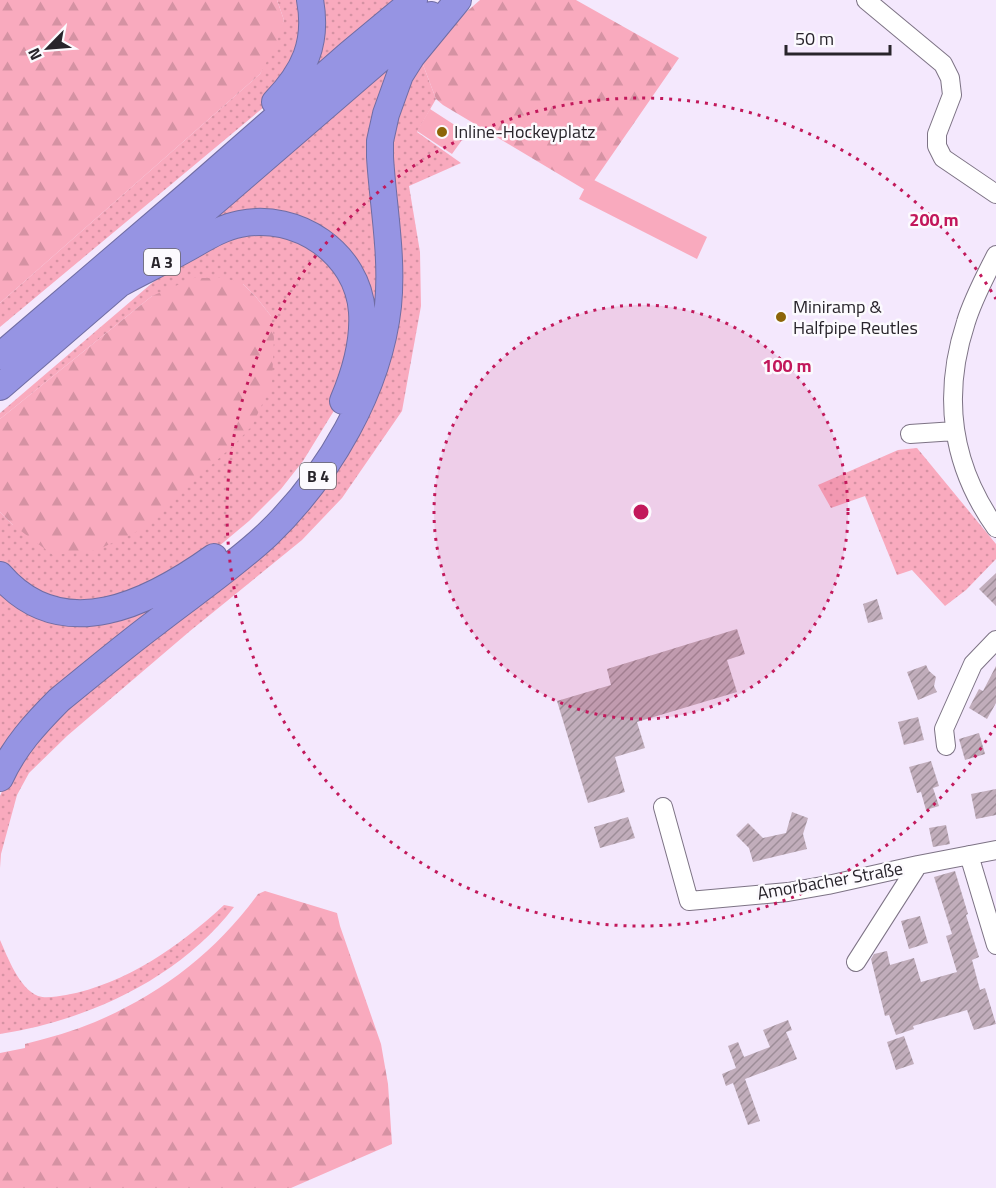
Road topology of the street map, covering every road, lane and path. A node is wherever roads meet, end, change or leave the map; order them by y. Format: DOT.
graph roads {
  1 [pos="310,0"];
  2 [pos="414,0"];
  3 [pos="448,0"];
  4 [pos="458,0"];
  5 [pos="866,0"];
  6 [pos="996,194"];
  7 [pos="188,195"];
  8 [pos="996,255"];
  9 [pos="121,283"];
  10 [pos="0,356"];
  11 [pos="3,385"];
  12 [pos="955,431"];
  13 [pos="910,434"];
  14 [pos="996,528"];
  15 [pos="0,575"];
  16 [pos="996,640"];
  17 [pos="946,746"];
  18 [pos="0,778"];
  19 [pos="663,807"];
  20 [pos="996,850"];
  21 [pos="969,855"];
  22 [pos="918,865"];
  23 [pos="996,945"];
  24 [pos="856,962"];
  1 -- 7 [label="highway"];
  2 -- 7 [label="highway"];
  3 -- 9 [label="highway"];
  4 -- 18 [label="highway, B 4"];
  5 -- 6 [label="street"];
  7 -- 10 [label="highway"];
  8 -- 12 [label="street"];
  9 -- 11 [label="highway"];
  9 -- 15 [label="highway, A 3"];
  12 -- 13 [label="street"];
  12 -- 14 [label="street"];
  16 -- 17 [label="street"];
  19 -- 22 [label="street, Amorbacher Straße"];
  20 -- 21 [label="street, Amorbacher Straße"];
  21 -- 22 [label="street, Amorbacher Straße"];
  21 -- 23 [label="street"];
  22 -- 24 [label="street"];
}
